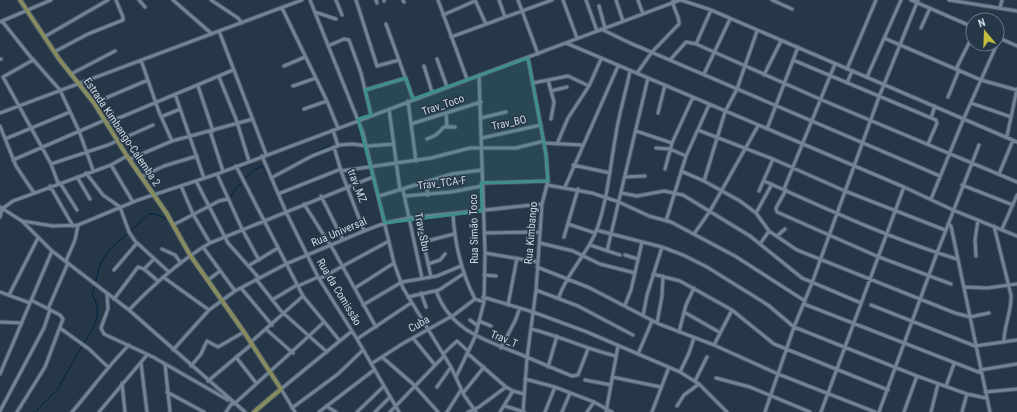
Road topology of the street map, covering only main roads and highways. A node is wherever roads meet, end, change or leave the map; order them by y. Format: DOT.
graph roads {
  1 [pos="20,0"];
  2 [pos="254,412"];
  1 -- 2 [label="main road, Estrada Kimbango-Calemba 2"];
}
